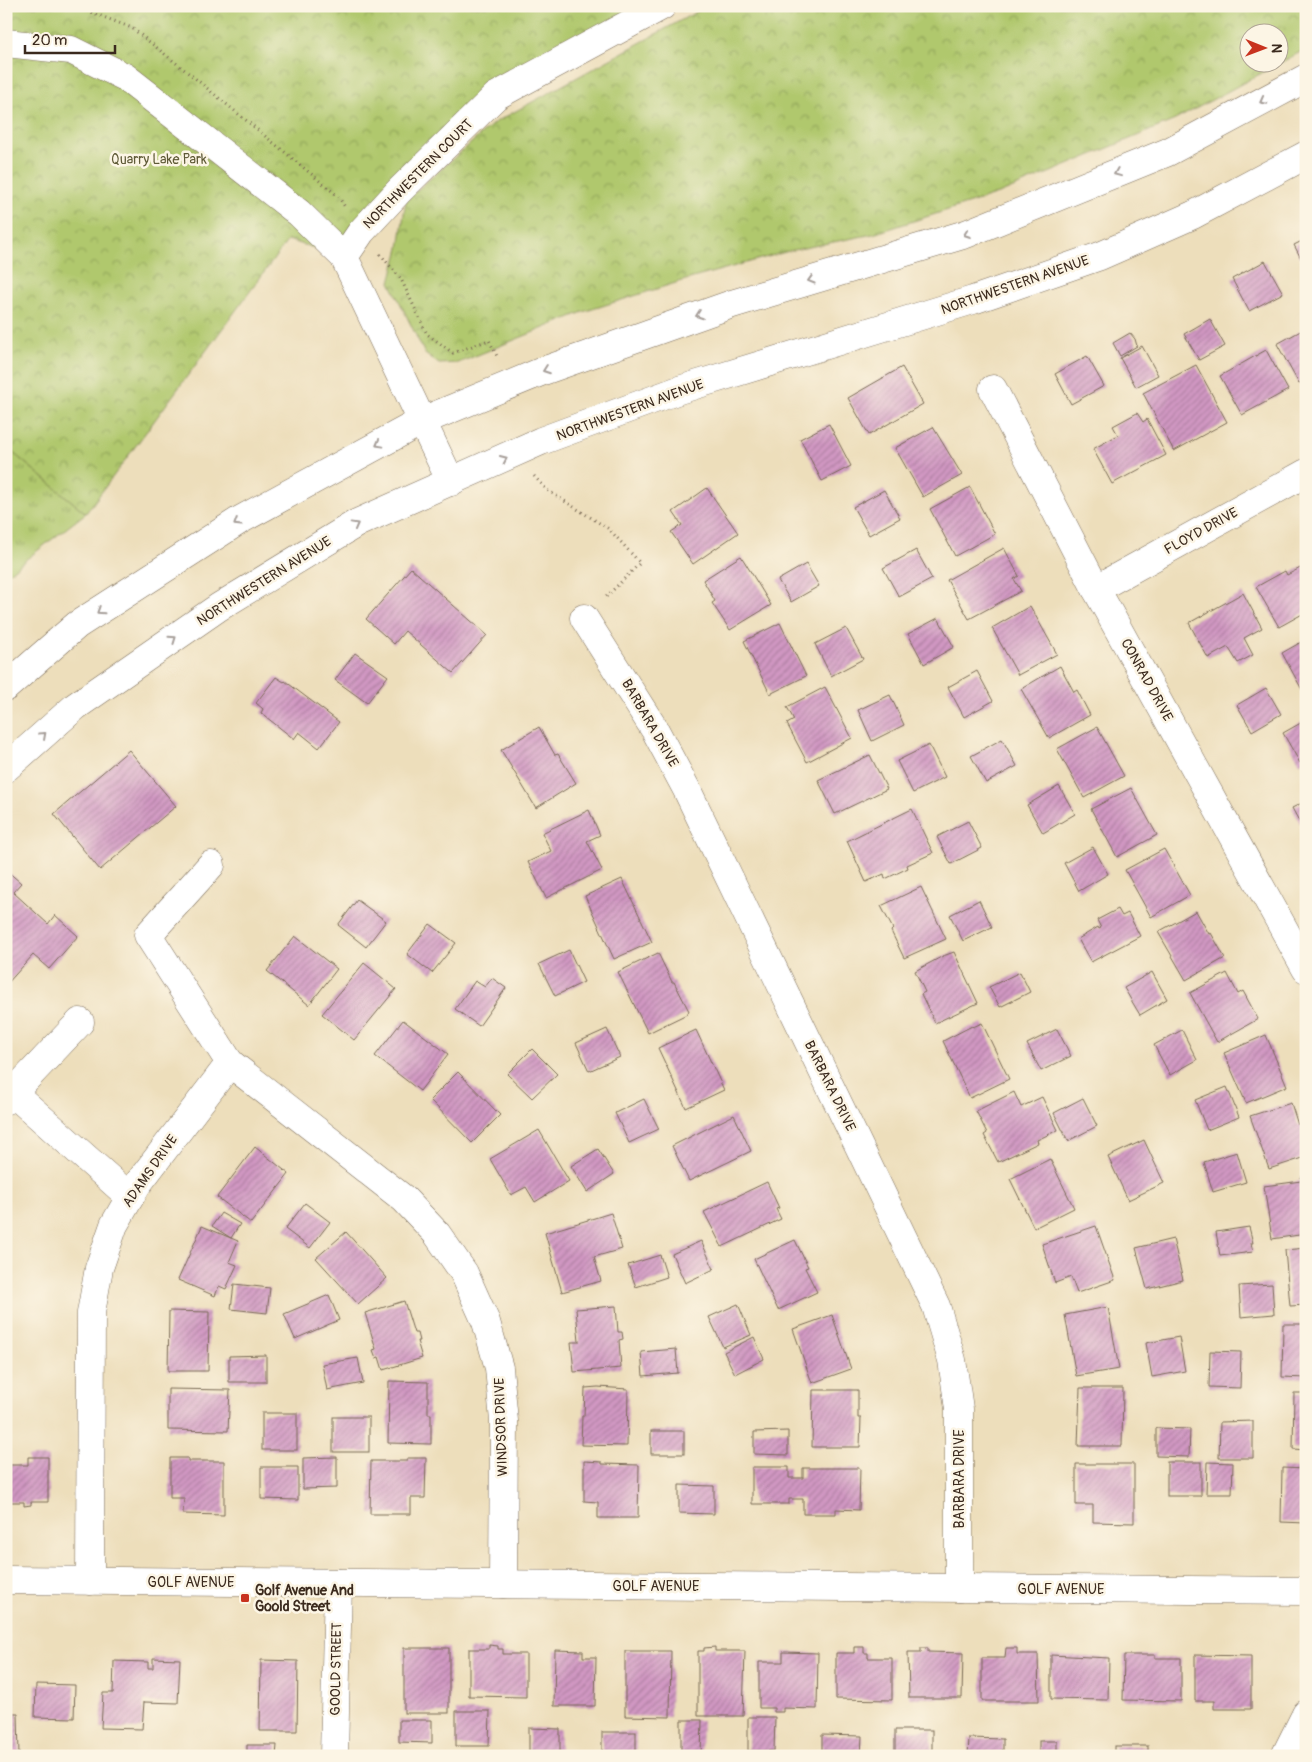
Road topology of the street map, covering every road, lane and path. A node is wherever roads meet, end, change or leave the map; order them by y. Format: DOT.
graph roads {
  1 [pos="662,6"];
  2 [pos="6,43"];
  3 [pos="1306,78"];
  4 [pos="1306,155"];
  5 [pos="344,257"];
  6 [pos="993,389"];
  7 [pos="422,421"];
  8 [pos="1306,474"];
  9 [pos="451,482"];
  10 [pos="1096,589"];
  11 [pos="584,618"];
  12 [pos="6,687"];
  13 [pos="6,768"];
  14 [pos="211,866"];
  15 [pos="1302,955"];
  16 [pos="80,1022"];
  17 [pos="230,1063"];
  18 [pos="10,1096"];
  19 [pos="130,1197"];
  20 [pos="6,1580"];
  21 [pos="90,1581"];
  22 [pos="338,1583"];
  23 [pos="502,1584"];
  24 [pos="959,1588"];
  25 [pos="1306,1591"];
  26 [pos="1306,1714"];
  27 [pos="334,1756"];
  28 [pos="1285,1756"];
  1 -- 5 [label="street, NORTHWESTERN COURT"];
  2 -- 5 [label="street"];
  3 -- 7 [label="street, one-way"];
  9 -- 4 [label="street, NORTHWESTERN AVENUE, one-way"];
  5 -- 7 [label="street"];
  6 -- 10 [label="street, CONRAD DRIVE"];
  7 -- 9 [label="street"];
  7 -- 12 [label="street, one-way"];
  8 -- 10 [label="street, FLOYD DRIVE"];
  13 -- 9 [label="street, NORTHWESTERN AVENUE, one-way"];
  10 -- 15 [label="street, CONRAD DRIVE"];
  11 -- 24 [label="street, BARBARA DRIVE"];
  14 -- 17 [label="street"];
  16 -- 18 [label="street"];
  17 -- 19 [label="street, ADAMS DRIVE"];
  17 -- 23 [label="street, WINDSOR DRIVE"];
  18 -- 19 [label="street"];
  19 -- 21 [label="street, ADAMS DRIVE"];
  20 -- 21 [label="street, GOLF AVENUE"];
  21 -- 22 [label="street, GOLF AVENUE"];
  22 -- 23 [label="street, GOLF AVENUE"];
  22 -- 27 [label="street, GOOLD STREET"];
  23 -- 24 [label="street, GOLF AVENUE"];
  24 -- 25 [label="street, GOLF AVENUE"];
  26 -- 28 [label="street"];
}
